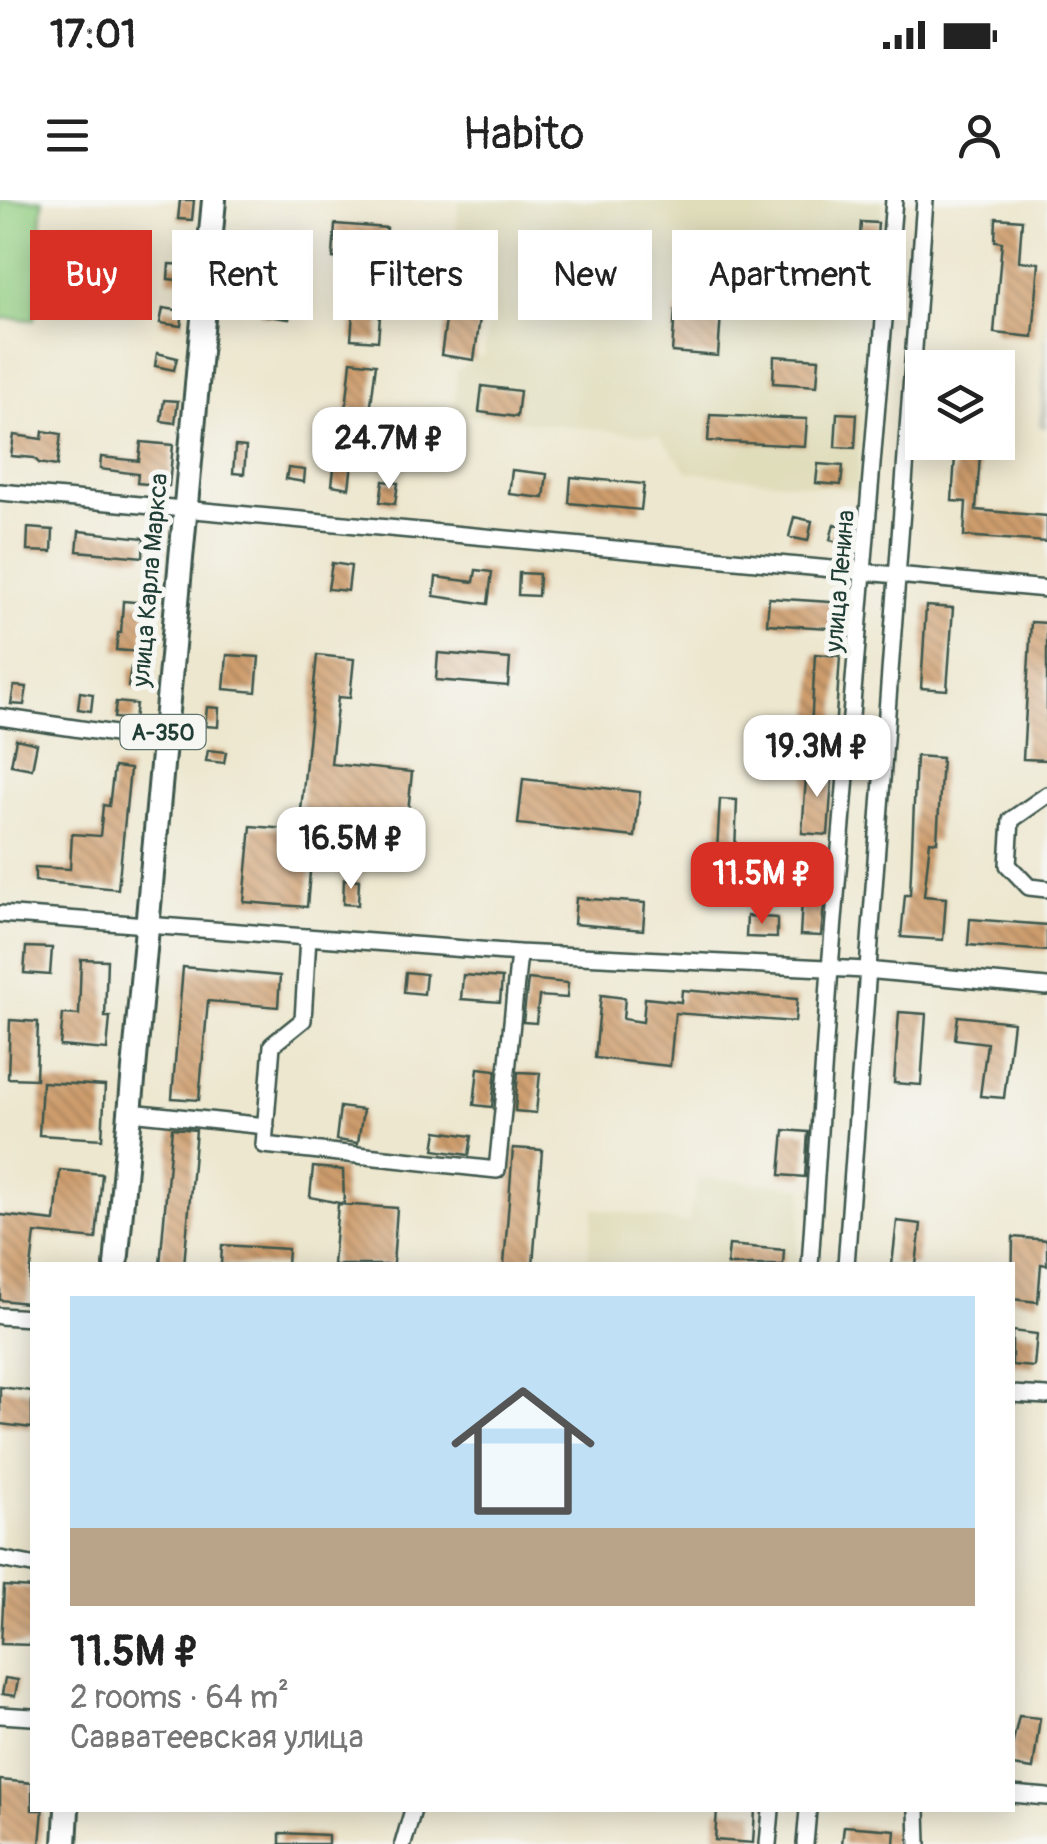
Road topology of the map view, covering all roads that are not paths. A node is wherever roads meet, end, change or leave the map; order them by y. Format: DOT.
graph roads {
  1 [pos="214,200"];
  2 [pos="894,200"];
  3 [pos="926,200"];
  4 [pos="0,492"];
  5 [pos="184,510"];
  6 [pos="865,574"];
  7 [pos="898,578"];
  8 [pos="1047,589"];
  9 [pos="0,717"];
  10 [pos="162,741"];
  11 [pos="1047,795"];
  12 [pos="1047,889"];
  13 [pos="0,914"];
  14 [pos="146,925"];
  15 [pos="308,937"];
  16 [pos="519,953"];
  17 [pos="830,968"];
  18 [pos="866,970"];
  19 [pos="1047,987"];
  20 [pos="130,1112"];
  21 [pos="266,1126"];
  22 [pos="116,1262"];
  23 [pos="810,1262"];
  24 [pos="846,1262"];
  25 [pos="0,1316"];
  26 [pos="30,1318"];
  27 [pos="1015,1394"];
  28 [pos="1047,1396"];
  29 [pos="0,1560"];
  30 [pos="30,1564"];
  31 [pos="0,1714"];
  32 [pos="30,1717"];
  33 [pos="1015,1794"];
  34 [pos="1047,1797"];
  35 [pos="67,1812"];
  36 [pos="412,1812"];
  37 [pos="770,1812"];
  38 [pos="808,1812"];
  39 [pos="917,1812"];
  40 [pos="65,1844"];
  41 [pos="403,1844"];
  42 [pos="768,1844"];
  43 [pos="805,1844"];
  44 [pos="918,1844"];
  1 -- 5 [label="highway, улица Карла Маркса / А-350"];
  2 -- 6 [label="street, улица Ленина"];
  3 -- 7 [label="street"];
  4 -- 5 [label="street"];
  5 -- 6 [label="street"];
  5 -- 10 [label="highway, улица Карла Маркса / А-350"];
  6 -- 7 [label="street"];
  6 -- 17 [label="street, улица Ленина"];
  7 -- 8 [label="street"];
  7 -- 18 [label="street"];
  9 -- 10 [label="street"];
  10 -- 14 [label="highway, улица Карла Маркса / А-350"];
  11 -- 12 [label="street"];
  13 -- 14 [label="street"];
  14 -- 15 [label="street"];
  14 -- 20 [label="highway, улица Карла Маркса / А-350"];
  15 -- 16 [label="street"];
  15 -- 21 [label="street"];
  16 -- 17 [label="street"];
  16 -- 21 [label="street"];
  17 -- 18 [label="street"];
  17 -- 23 [label="street, улица Ленина"];
  18 -- 19 [label="street"];
  18 -- 24 [label="street"];
  20 -- 21 [label="street"];
  20 -- 22 [label="highway, улица Карла Маркса / А-350"];
  25 -- 26 [label="street"];
  27 -- 28 [label="street"];
  29 -- 30 [label="street"];
  31 -- 32 [label="street"];
  33 -- 34 [label="street"];
  35 -- 40 [label="highway"];
  36 -- 41 [label="street"];
  37 -- 42 [label="street"];
  38 -- 43 [label="street"];
  39 -- 44 [label="street"];
}
